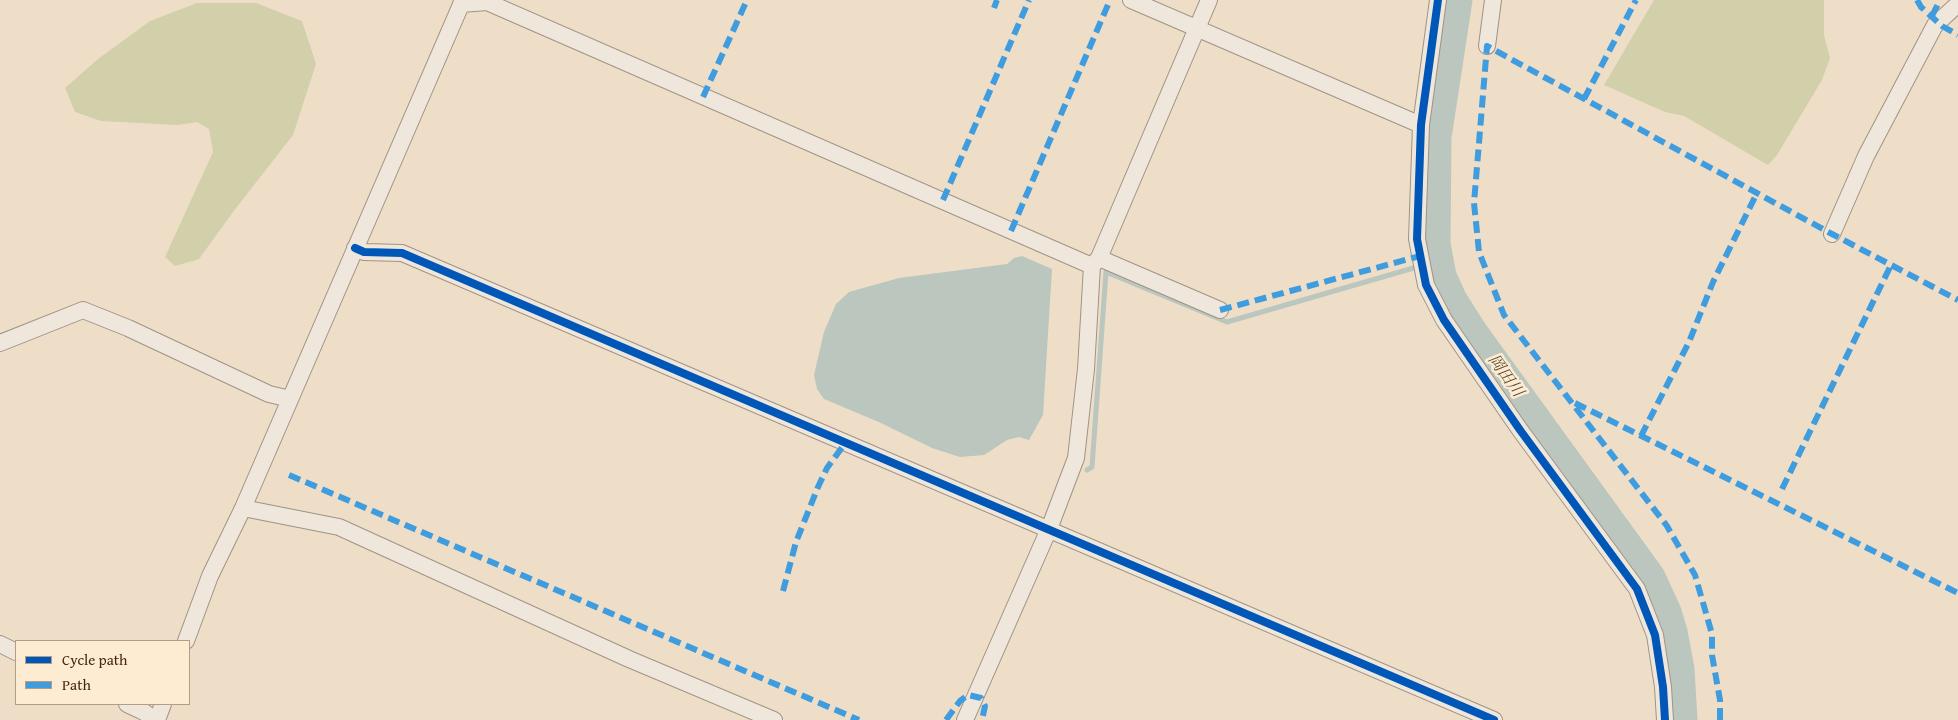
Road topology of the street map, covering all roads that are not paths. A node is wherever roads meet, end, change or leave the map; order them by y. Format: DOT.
graph roads {
  1 [pos="1132,0"];
  2 [pos="1209,0"];
  3 [pos="1438,0"];
  4 [pos="1493,0"];
  5 [pos="462,2"];
  6 [pos="1958,4"];
  7 [pos="1197,29"];
  8 [pos="1487,46"];
  9 [pos="1421,125"];
  10 [pos="1832,234"];
  11 [pos="355,248"];
  12 [pos="1095,262"];
  13 [pos="1220,310"];
  14 [pos="0,342"];
  15 [pos="290,399"];
  16 [pos="243,508"];
  17 [pos="1049,529"];
  18 [pos="186,640"];
  19 [pos="0,644"];
  20 [pos="15,652"];
  21 [pos="128,705"];
  22 [pos="163,705"];
  23 [pos="156,720"];
  24 [pos="774,720"];
  25 [pos="966,720"];
  26 [pos="1494,720"];
  27 [pos="1665,720"];
  1 -- 7 [label="street"];
  2 -- 7 [label="street"];
  3 -- 9 [label="street"];
  4 -- 8 [label="street"];
  5 -- 11 [label="street"];
  5 -- 12 [label="street"];
  6 -- 10 [label="street"];
  7 -- 9 [label="street"];
  7 -- 12 [label="street"];
  9 -- 27 [label="street"];
  11 -- 15 [label="street"];
  11 -- 17 [label="street"];
  12 -- 13 [label="street"];
  12 -- 17 [label="street"];
  14 -- 15 [label="street"];
  15 -- 16 [label="street"];
  16 -- 18 [label="street"];
  16 -- 24 [label="street"];
  17 -- 25 [label="street"];
  17 -- 26 [label="street"];
  19 -- 20 [label="street"];
  21 -- 23 [label="street"];
  22 -- 23 [label="street"];
}
